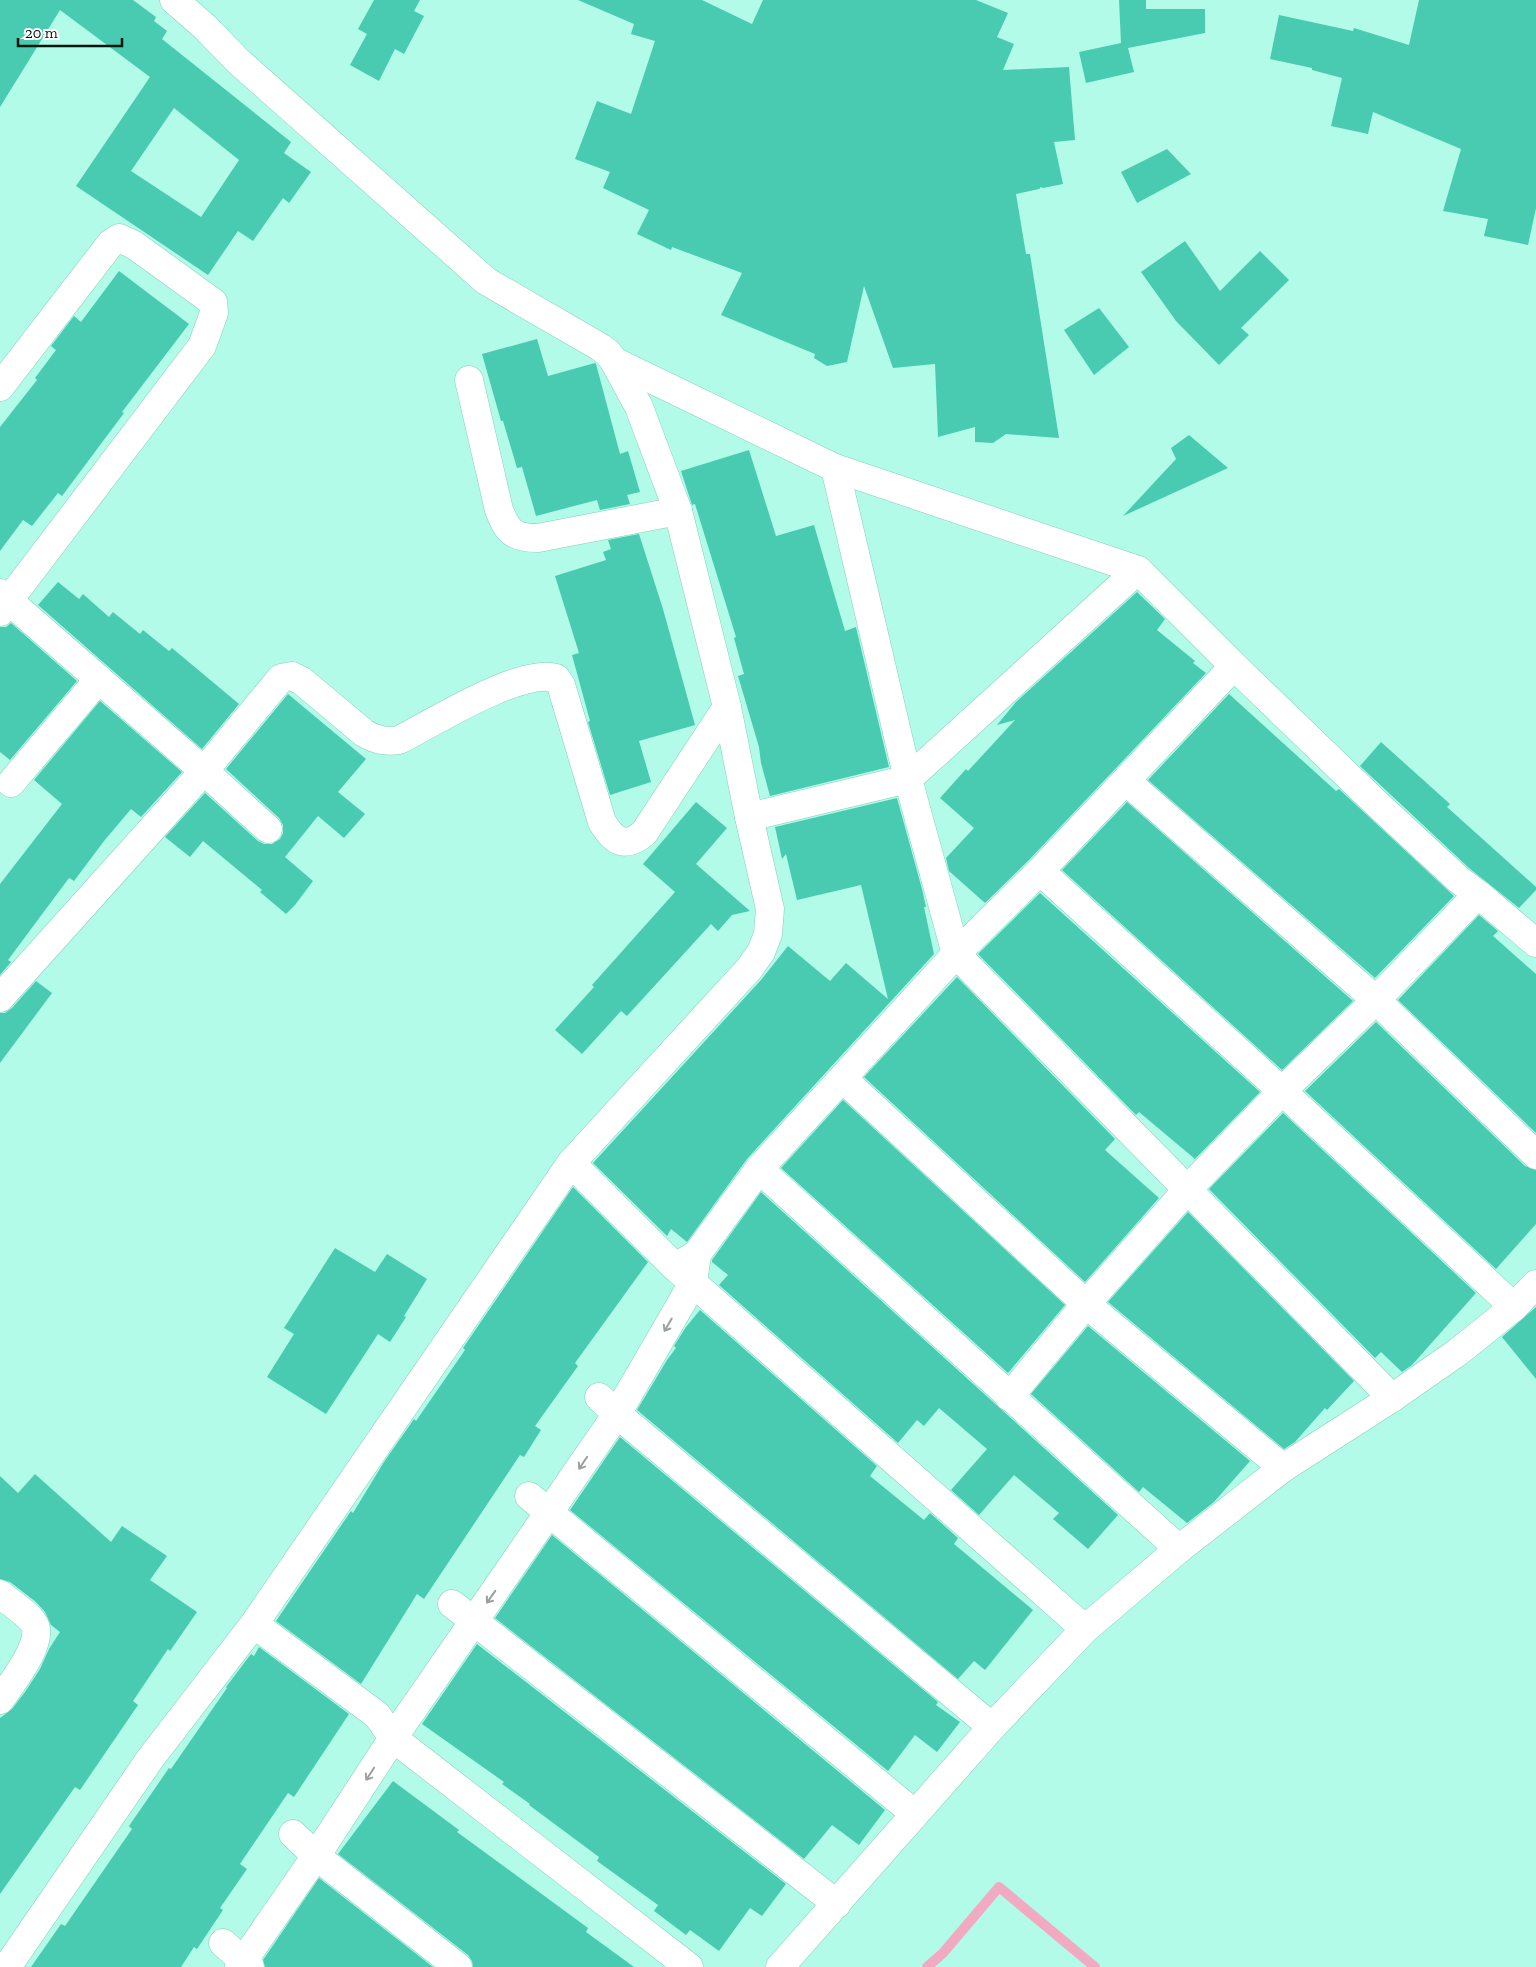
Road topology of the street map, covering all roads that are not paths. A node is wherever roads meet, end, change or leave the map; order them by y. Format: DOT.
graph roads {
  1 [pos="174,0"];
  2 [pos="614,361"];
  3 [pos="469,380"];
  4 [pos="0,387"];
  5 [pos="835,468"];
  6 [pos="678,512"];
  7 [pos="1138,570"];
  8 [pos="3,602"];
  9 [pos="1234,666"];
  10 [pos="98,679"];
  11 [pos="726,707"];
  12 [pos="204,771"];
  13 [pos="908,779"];
  14 [pos="1126,781"];
  15 [pos="11,783"];
  16 [pos="749,817"];
  17 [pos="268,829"];
  18 [pos="1040,871"];
  19 [pos="1478,894"];
  20 [pos="1536,942"];
  21 [pos="956,954"];
  22 [pos="0,998"];
  23 [pos="1376,1000"];
  24 [pos="843,1079"];
  25 [pos="1282,1091"];
  26 [pos="1536,1155"];
  27 [pos="571,1163"];
  28 [pos="759,1169"];
  29 [pos="1187,1190"];
  30 [pos="688,1268"];
  31 [pos="1536,1284"];
  32 [pos="1086,1304"];
  33 [pos="1514,1308"];
  34 [pos="1009,1397"];
  35 [pos="1392,1398"];
  36 [pos="608,1406"];
  37 [pos="1283,1468"];
  38 [pos="528,1496"];
  39 [pos="550,1513"];
  40 [pos="1179,1549"];
  41 [pos="0,1594"];
  42 [pos="452,1604"];
  43 [pos="474,1622"];
  44 [pos="254,1624"];
  45 [pos="1085,1629"];
  46 [pos="0,1700"];
  47 [pos="992,1727"];
  48 [pos="393,1738"];
  49 [pos="916,1814"];
  50 [pos="293,1834"];
  51 [pos="316,1856"];
  52 [pos="837,1904"];
  53 [pos="223,1943"];
  54 [pos="244,1965"];
  55 [pos="7,1967"];
  56 [pos="458,1967"];
  57 [pos="689,1967"];
  58 [pos="780,1967"];
  1 -- 2 [label="street"];
  2 -- 5 [label="street"];
  2 -- 6 [label="street"];
  3 -- 6 [label="street"];
  4 -- 8 [label="street"];
  5 -- 7 [label="street"];
  5 -- 13 [label="street"];
  6 -- 11 [label="street"];
  7 -- 9 [label="street"];
  7 -- 13 [label="street"];
  8 -- 10 [label="street"];
  9 -- 14 [label="street"];
  9 -- 19 [label="street"];
  10 -- 12 [label="street"];
  10 -- 15 [label="street"];
  11 -- 12 [label="street"];
  11 -- 16 [label="street"];
  12 -- 17 [label="street"];
  12 -- 22 [label="street"];
  13 -- 16 [label="street"];
  13 -- 21 [label="street"];
  14 -- 18 [label="street"];
  14 -- 23 [label="street"];
  16 -- 27 [label="street"];
  18 -- 21 [label="street"];
  18 -- 25 [label="street"];
  19 -- 20 [label="street"];
  19 -- 23 [label="street"];
  21 -- 24 [label="street"];
  21 -- 29 [label="street"];
  23 -- 25 [label="street"];
  23 -- 26 [label="street"];
  24 -- 28 [label="street"];
  24 -- 32 [label="street"];
  25 -- 29 [label="street"];
  25 -- 33 [label="street"];
  27 -- 30 [label="street"];
  27 -- 44 [label="street"];
  28 -- 30 [label="street"];
  28 -- 34 [label="street"];
  29 -- 32 [label="street"];
  29 -- 35 [label="street"];
  30 -- 36 [label="street, one-way"];
  30 -- 45 [label="street"];
  31 -- 33 [label="street"];
  32 -- 34 [label="street"];
  32 -- 37 [label="street"];
  33 -- 35 [label="street"];
  34 -- 40 [label="street"];
  35 -- 37 [label="street"];
  36 -- 39 [label="street, one-way"];
  36 -- 47 [label="street"];
  37 -- 40 [label="street"];
  38 -- 39 [label="street"];
  39 -- 43 [label="street, one-way"];
  39 -- 49 [label="street"];
  40 -- 45 [label="street"];
  41 -- 46 [label="street"];
  42 -- 43 [label="street"];
  43 -- 48 [label="street"];
  43 -- 52 [label="street"];
  44 -- 48 [label="street"];
  44 -- 55 [label="street"];
  45 -- 47 [label="street"];
  47 -- 49 [label="street"];
  48 -- 51 [label="street, one-way"];
  48 -- 57 [label="street"];
  49 -- 52 [label="street"];
  50 -- 51 [label="street"];
  51 -- 54 [label="street"];
  51 -- 56 [label="street"];
  52 -- 58 [label="street"];
  53 -- 54 [label="street"];
}
